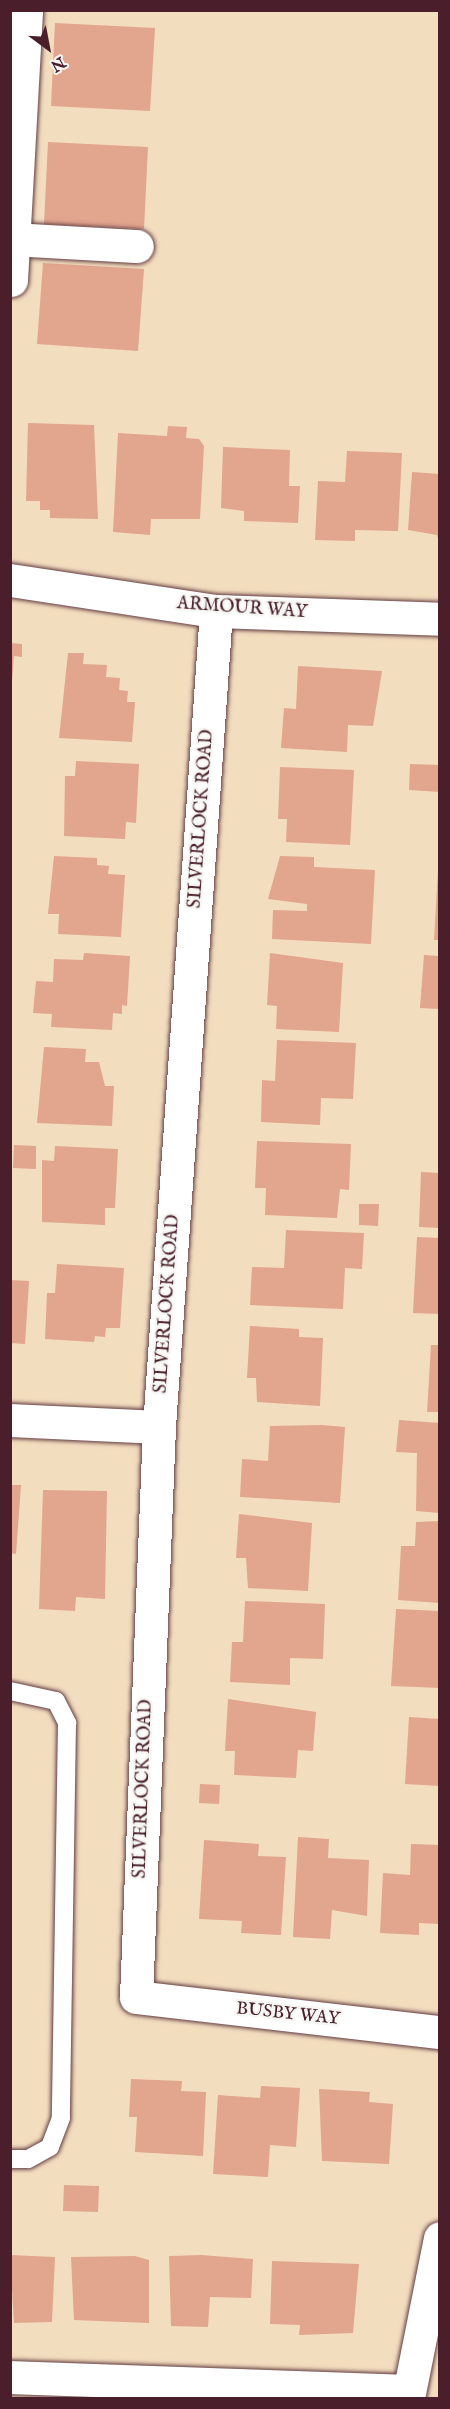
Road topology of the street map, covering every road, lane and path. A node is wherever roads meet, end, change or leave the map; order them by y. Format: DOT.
graph roads {
  1 [pos="26,10"];
  2 [pos="12,239"];
  3 [pos="137,246"];
  4 [pos="11,280"];
  5 [pos="10,580"];
  6 [pos="216,611"];
  7 [pos="440,619"];
  8 [pos="10,1420"];
  9 [pos="159,1427"];
  10 [pos="10,1691"];
  11 [pos="136,1997"];
  12 [pos="440,2032"];
  13 [pos="10,2159"];
  14 [pos="438,2252"];
  15 [pos="10,2377"];
  16 [pos="408,2395"];
  1 -- 2 [label="street"];
  2 -- 3 [label="street"];
  2 -- 4 [label="street"];
  5 -- 6 [label="street, ARMOUR WAY"];
  6 -- 7 [label="street, ARMOUR WAY"];
  6 -- 9 [label="street, SILVERLOCK ROAD"];
  8 -- 9 [label="street"];
  9 -- 11 [label="street, SILVERLOCK ROAD"];
  10 -- 13 [label="lane"];
  11 -- 12 [label="street, BUSBY WAY"];
  14 -- 16 [label="street"];
  15 -- 16 [label="street"];
}
